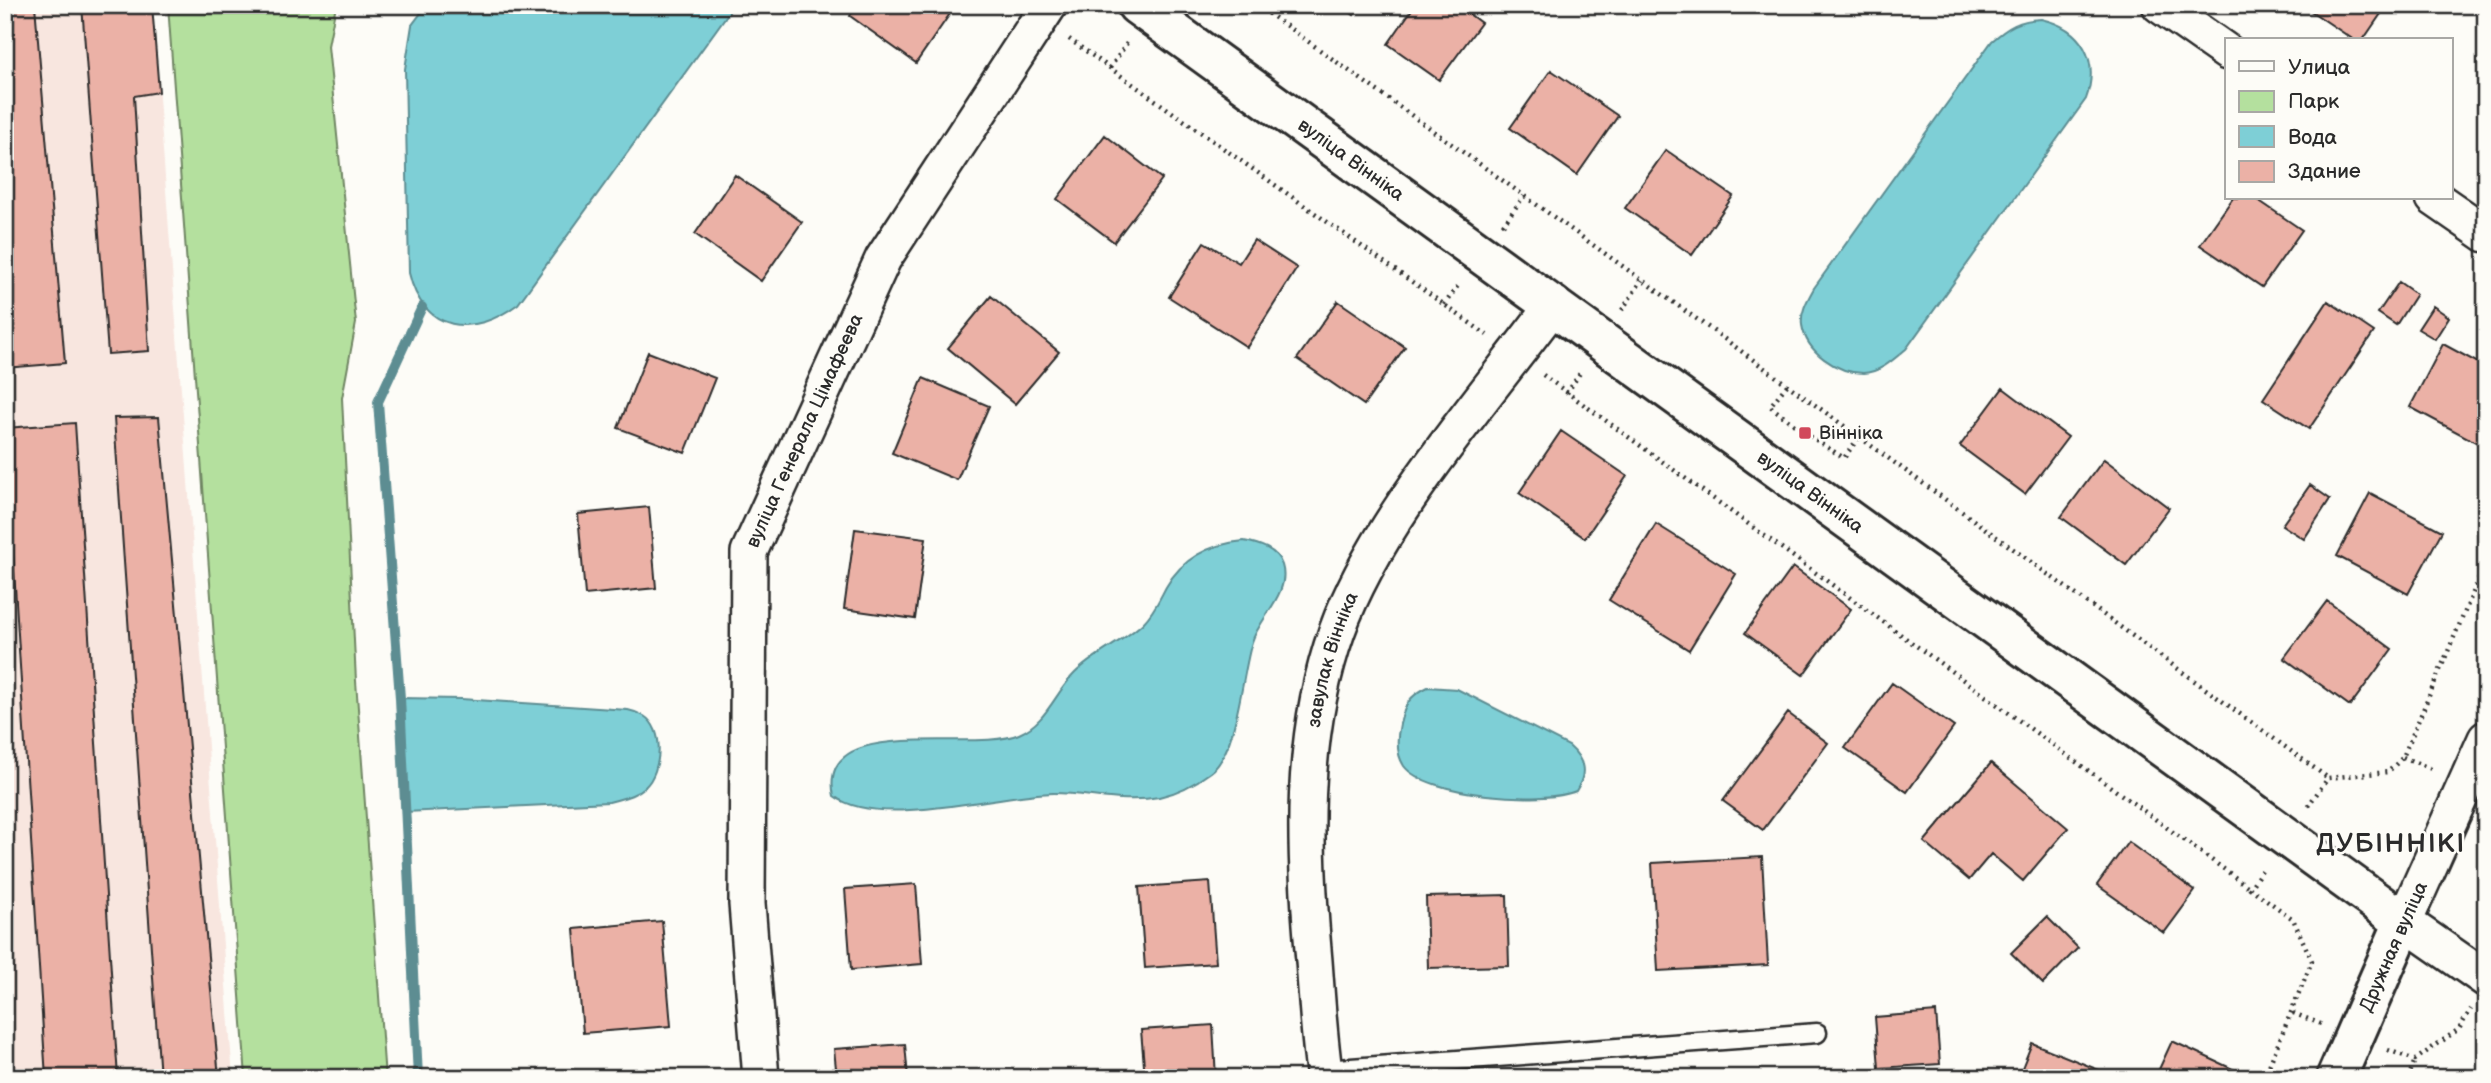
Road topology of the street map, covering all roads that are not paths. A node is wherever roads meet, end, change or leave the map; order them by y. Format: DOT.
graph roads {
  1 [pos="1137,5"];
  2 [pos="2160,5"];
  3 [pos="1045,12"];
  4 [pos="2225,51"];
  5 [pos="2437,200"];
  6 [pos="2486,234"];
  7 [pos="1553,304"];
  8 [pos="2486,738"];
  9 [pos="2404,922"];
  10 [pos="2486,979"];
  11 [pos="1817,1033"];
  12 [pos="1324,1074"];
  13 [pos="761,1078"];
  14 [pos="2336,1078"];
  1 -- 7 [label="street, вуліца Вінніка"];
  2 -- 4 [label="street"];
  3 -- 13 [label="street, вуліца Генерала Цімафеева"];
  5 -- 6 [label="street"];
  7 -- 9 [label="street, вуліца Вінніка"];
  7 -- 12 [label="street, завулак Вінніка"];
  8 -- 9 [label="street, Дружная вуліца"];
  9 -- 10 [label="street, вуліца Вінніка"];
  9 -- 14 [label="street, Дружная вуліца"];
  11 -- 12 [label="lane"];
}
